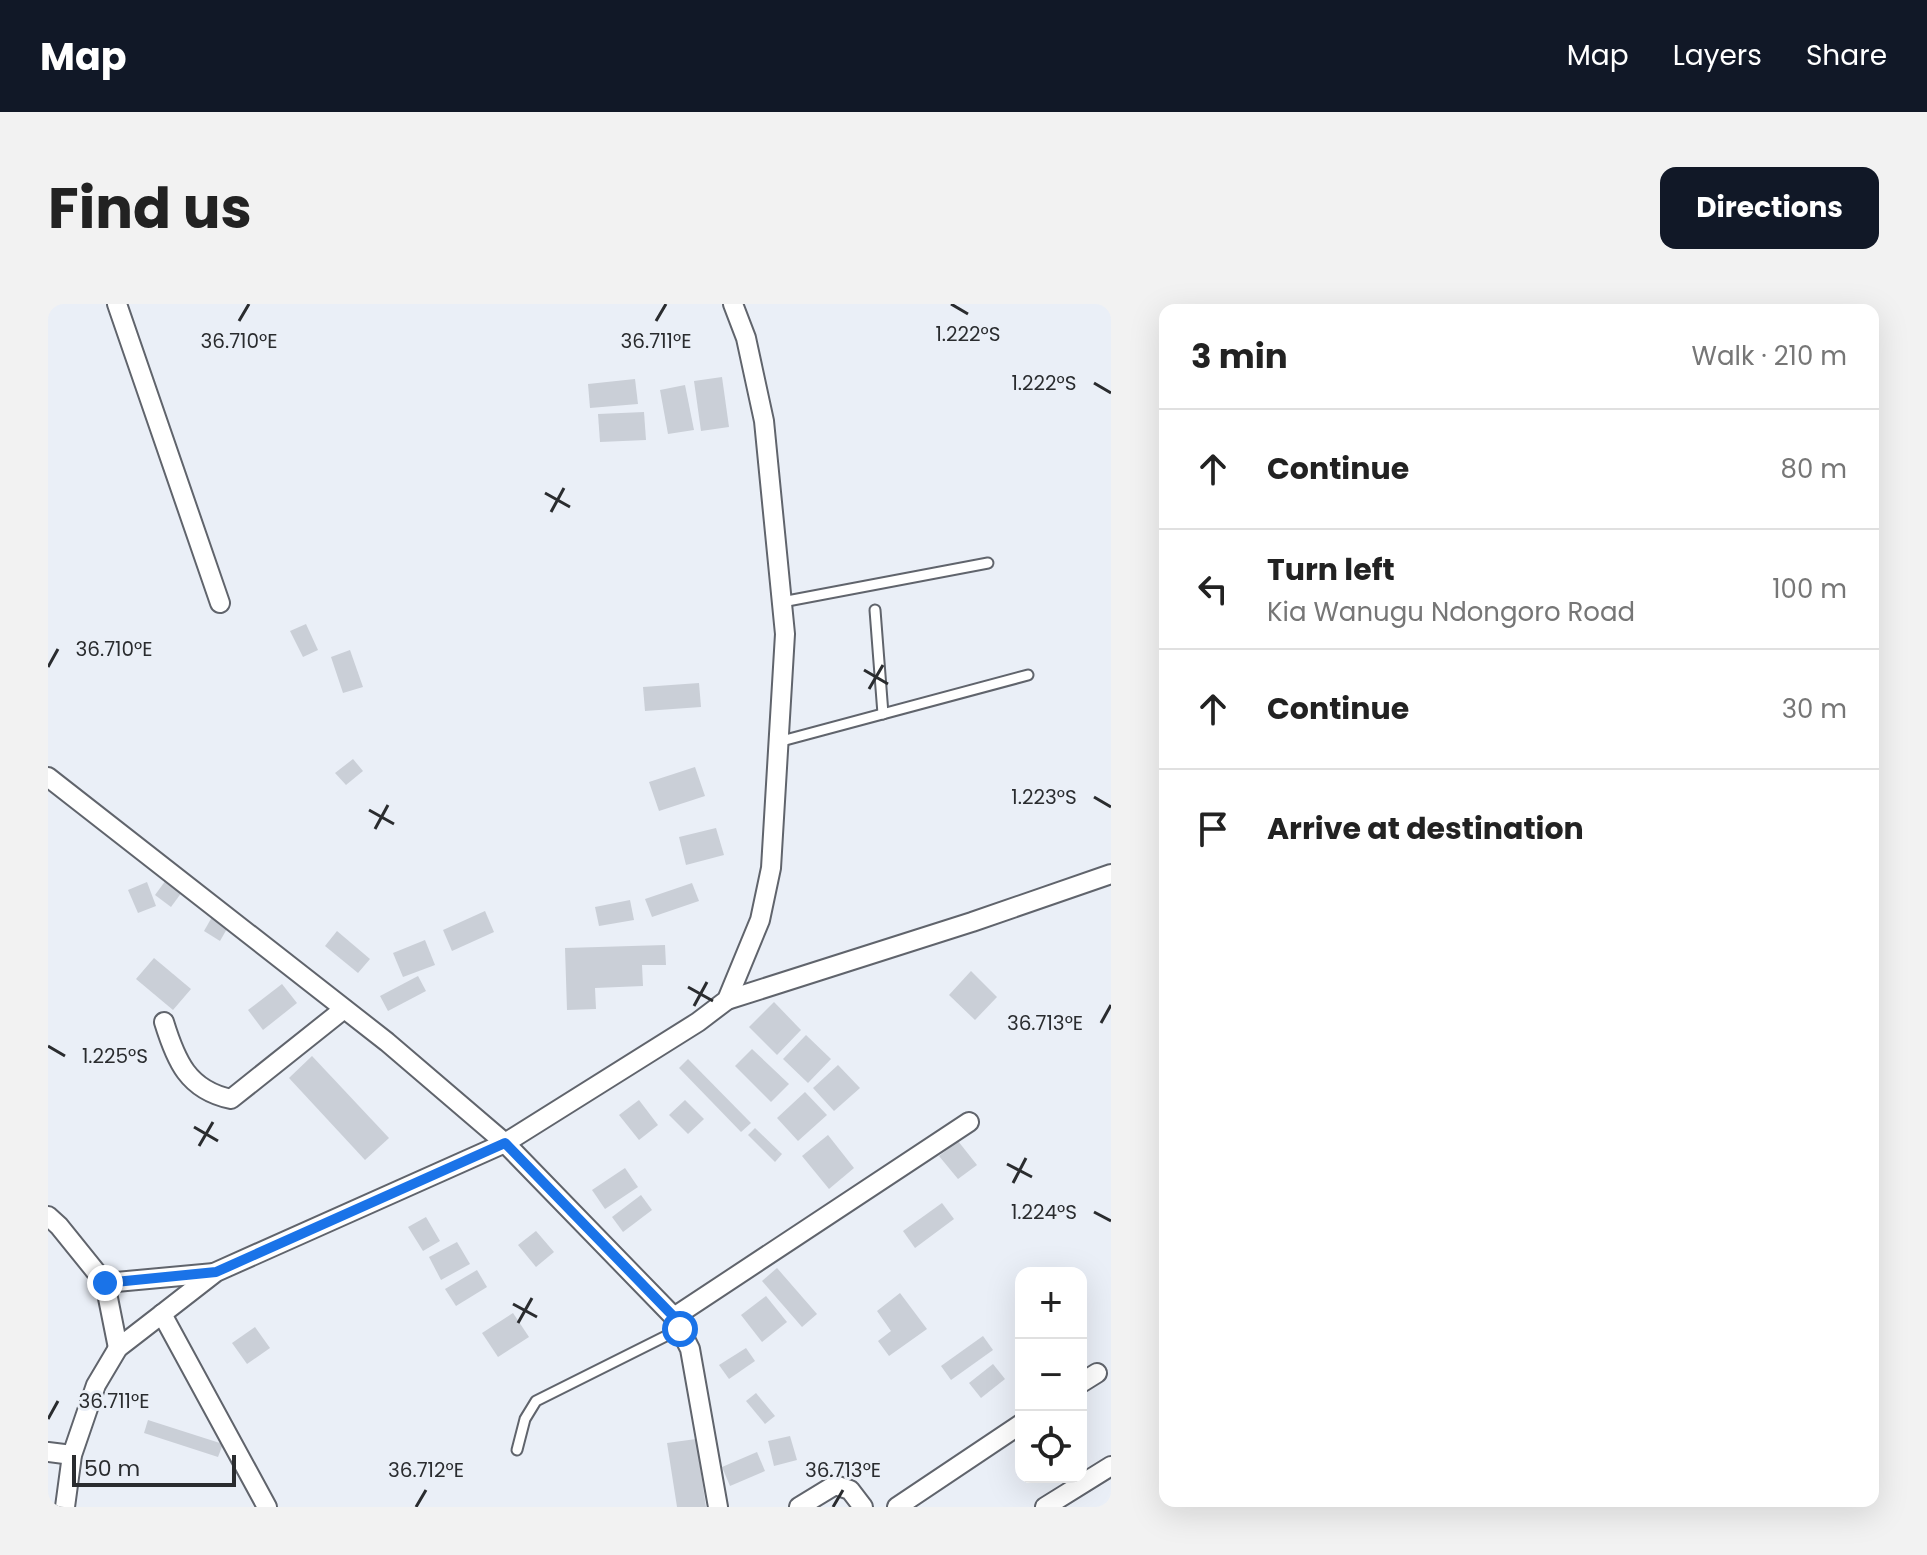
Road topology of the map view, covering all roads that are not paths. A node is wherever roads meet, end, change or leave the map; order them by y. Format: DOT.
graph roads {
  1 [pos="117,304"];
  2 [pos="733,304"];
  3 [pos="988,563"];
  4 [pos="782,602"];
  5 [pos="220,603"];
  6 [pos="875,610"];
  7 [pos="1028,675"];
  8 [pos="883,714"];
  9 [pos="778,742"];
  10 [pos="48,777"];
  11 [pos="1111,874"];
  12 [pos="727,1000"];
  13 [pos="344,1009"];
  14 [pos="164,1022"];
  15 [pos="969,1122"];
  16 [pos="505,1143"];
  17 [pos="52,1222"];
  18 [pos="216,1272"];
  19 [pos="105,1283"];
  20 [pos="162,1314"];
  21 [pos="677,1323"];
  22 [pos="118,1348"];
  23 [pos="1097,1373"];
  24 [pos="1087,1379"];
  25 [pos="1015,1428"];
  26 [pos="517,1450"];
  27 [pos="48,1452"];
  28 [pos="72,1455"];
  29 [pos="1111,1466"];
  30 [pos="65,1507"];
  31 [pos="267,1507"];
  32 [pos="718,1507"];
  33 [pos="799,1507"];
  34 [pos="863,1507"];
  35 [pos="897,1507"];
  36 [pos="1045,1507"];
  1 -- 5 [label="street"];
  2 -- 4 [label="street"];
  3 -- 4 [label="lane"];
  4 -- 9 [label="street"];
  6 -- 8 [label="lane"];
  7 -- 8 [label="lane"];
  8 -- 9 [label="lane"];
  9 -- 12 [label="street"];
  10 -- 13 [label="street"];
  11 -- 12 [label="street"];
  12 -- 16 [label="street"];
  13 -- 14 [label="street"];
  13 -- 16 [label="street"];
  15 -- 21 [label="street"];
  16 -- 18 [label="street"];
  16 -- 21 [label="street"];
  17 -- 19 [label="street"];
  18 -- 19 [label="street"];
  18 -- 20 [label="street"];
  19 -- 22 [label="street"];
  20 -- 22 [label="street"];
  20 -- 31 [label="street"];
  21 -- 26 [label="lane"];
  21 -- 32 [label="street"];
  22 -- 28 [label="street"];
  23 -- 24 [label="street"];
  25 -- 35 [label="street"];
  27 -- 28 [label="street"];
  28 -- 30 [label="street"];
  29 -- 36 [label="street"];
  33 -- 34 [label="street"];
}
